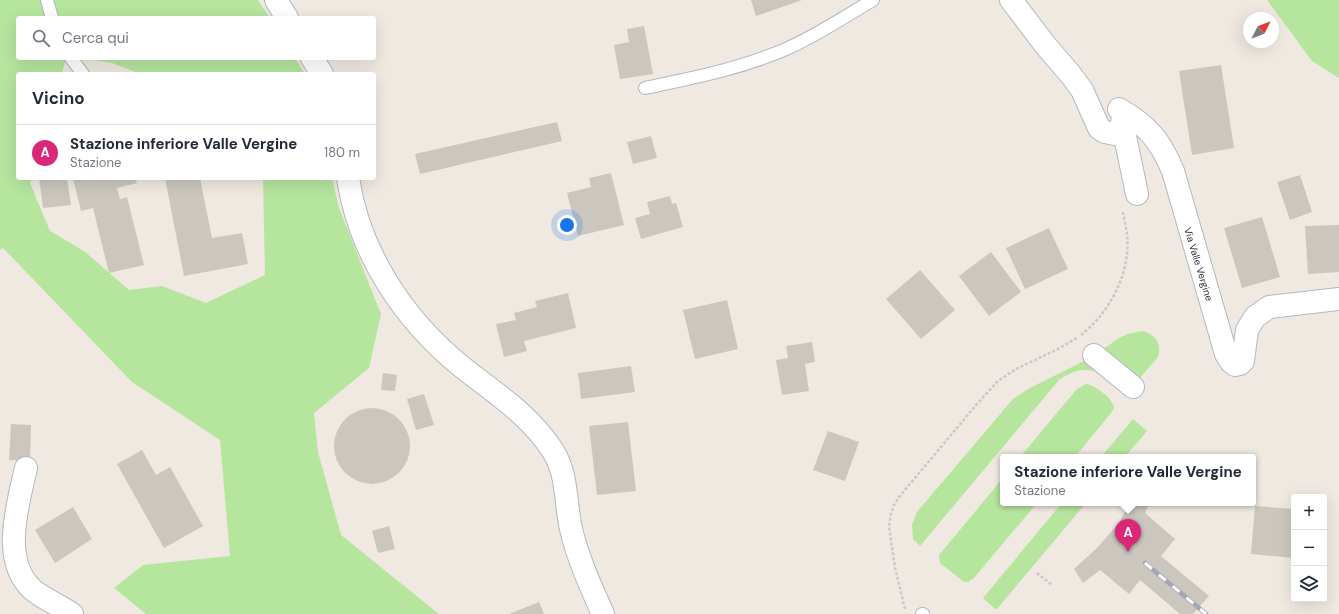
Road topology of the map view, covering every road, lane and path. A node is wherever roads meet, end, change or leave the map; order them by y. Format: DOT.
graph roads {
  1 [pos="47,0"];
  2 [pos="276,0"];
  3 [pos="873,0"];
  4 [pos="1011,0"];
  5 [pos="51,16"];
  6 [pos="286,16"];
  7 [pos="72,60"];
  8 [pos="313,60"];
  9 [pos="82,72"];
  10 [pos="321,72"];
  11 [pos="645,88"];
  12 [pos="1124,136"];
  13 [pos="348,180"];
  14 [pos="1137,194"];
  15 [pos="1123,210"];
  16 [pos="1339,299"];
  17 [pos="1094,355"];
  18 [pos="1133,387"];
  19 [pos="26,468"];
  20 [pos="1036,573"];
  21 [pos="1052,585"];
  22 [pos="72,614"];
  23 [pos="603,614"];
  24 [pos="907,614"];
  1 -- 5 [label="lane"];
  2 -- 6 [label="street"];
  3 -- 11 [label="lane"];
  4 -- 12 [label="street"];
  7 -- 9 [label="lane"];
  8 -- 10 [label="street"];
  12 -- 14 [label="street"];
  12 -- 16 [label="street, Via Valle Vergine"];
  13 -- 23 [label="street"];
  15 -- 24 [label="path"];
  17 -- 18 [label="street"];
  19 -- 22 [label="street"];
  20 -- 21 [label="path"];
}
